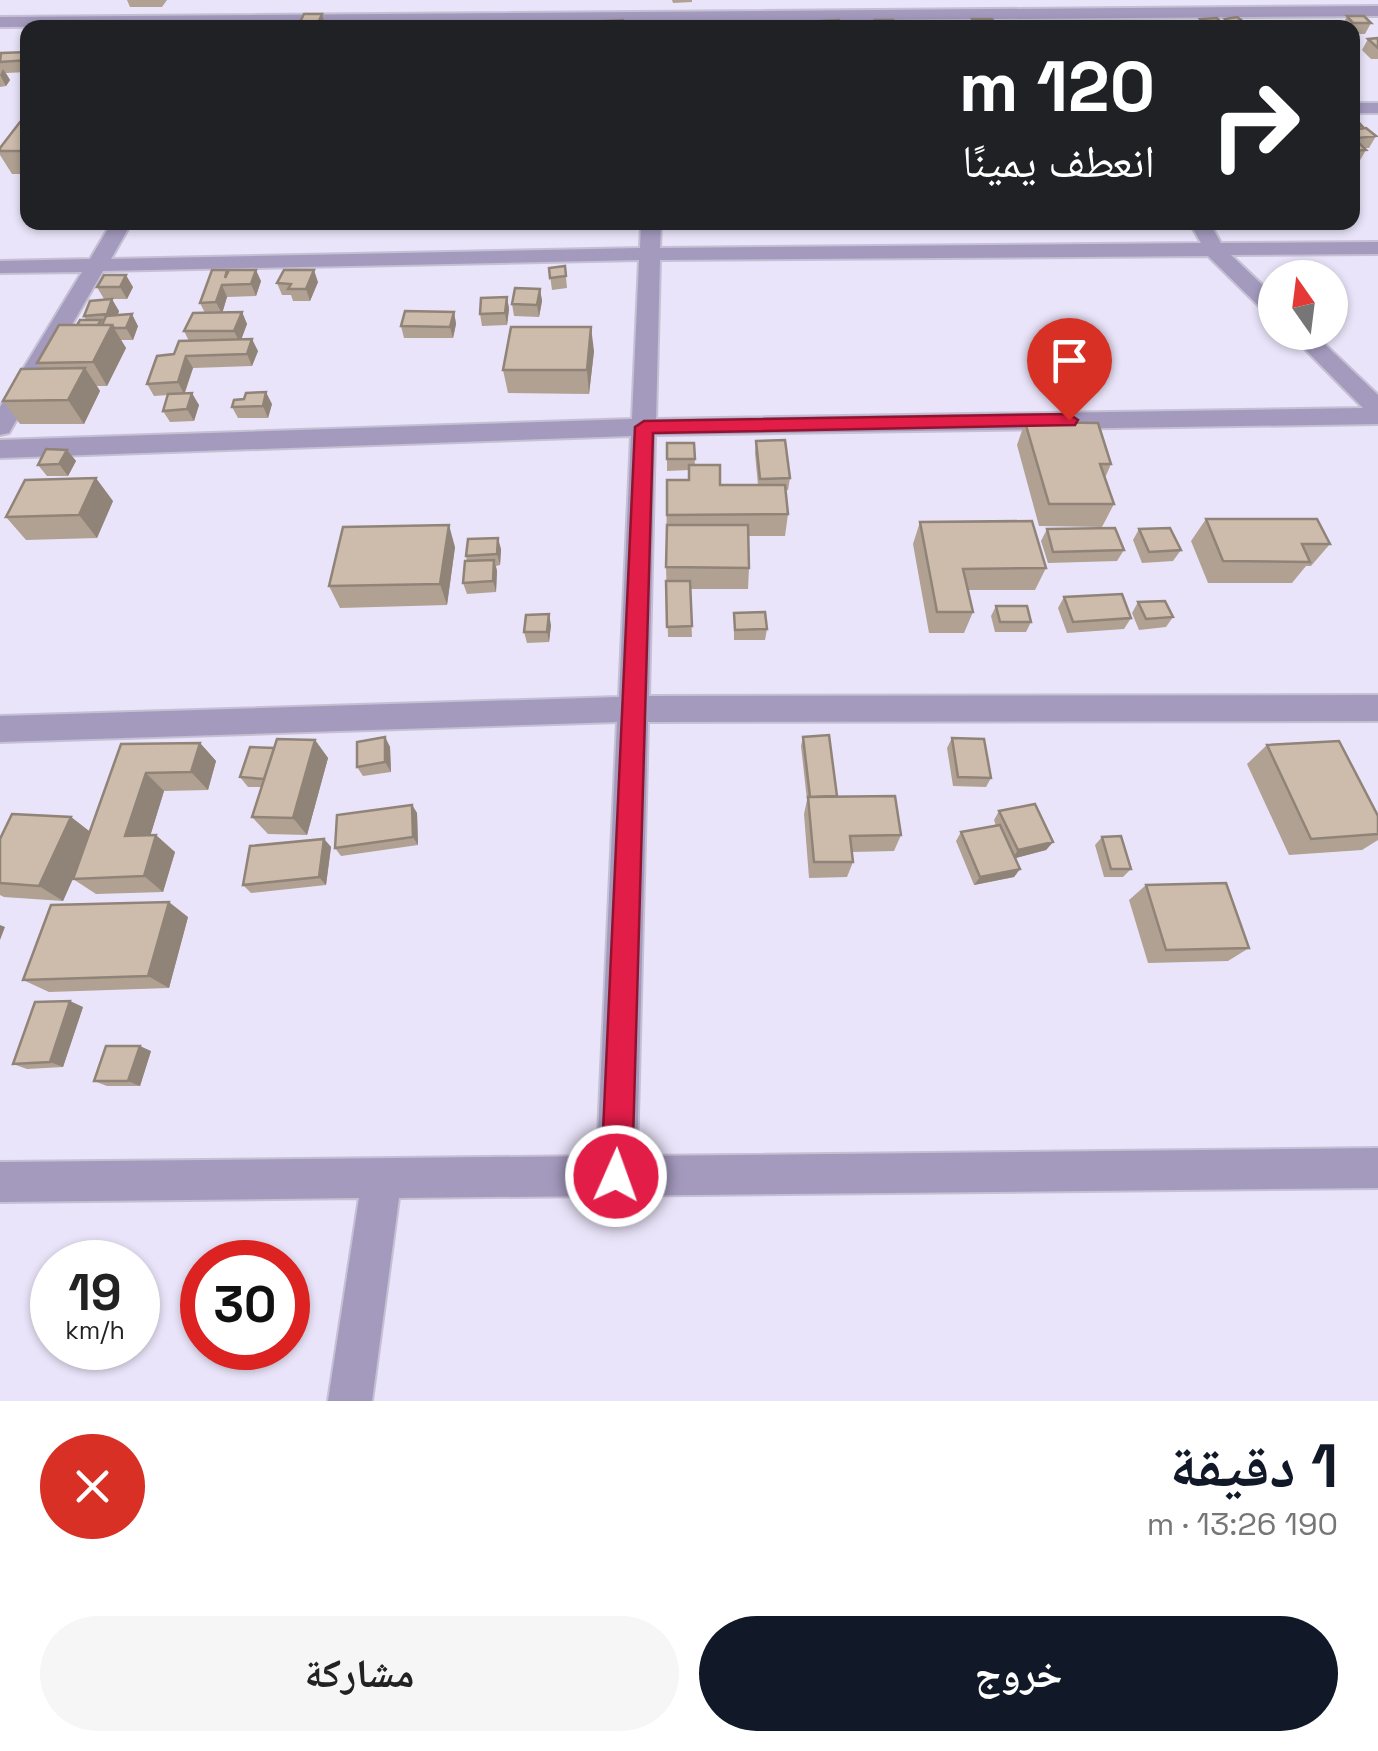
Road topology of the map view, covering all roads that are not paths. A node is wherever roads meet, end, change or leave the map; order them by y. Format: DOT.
graph roads {
  1 [pos="1378,10"];
  2 [pos="1084,13"];
  3 [pos="658,14"];
  4 [pos="408,20"];
  5 [pos="117,230"];
  6 [pos="651,230"];
  7 [pos="1204,230"];
  8 [pos="1378,248"];
  9 [pos="1215,250"];
  10 [pos="650,254"];
  11 [pos="96,266"];
  12 [pos="0,268"];
  13 [pos="1258,292"];
  14 [pos="1317,350"];
  15 [pos="1378,413"];
  16 [pos="0,427"];
  17 [pos="644,427"];
  18 [pos="0,449"];
  19 [pos="1378,708"];
  20 [pos="634,709"];
  21 [pos="0,729"];
  22 [pos="1378,1168"];
  23 [pos="616,1176"];
  24 [pos="382,1178"];
  25 [pos="0,1182"];
  26 [pos="350,1401"];
  1 -- 2 [label="street"];
  2 -- 3 [label="street"];
  3 -- 4 [label="street"];
  5 -- 11 [label="street"];
  6 -- 10 [label="street"];
  7 -- 9 [label="street"];
  8 -- 9 [label="street"];
  9 -- 10 [label="street"];
  9 -- 13 [label="street"];
  10 -- 11 [label="street"];
  10 -- 17 [label="street"];
  11 -- 12 [label="street"];
  11 -- 16 [label="street"];
  14 -- 15 [label="street"];
  15 -- 17 [label="street"];
  17 -- 18 [label="street"];
  17 -- 20 [label="street"];
  19 -- 20 [label="street"];
  20 -- 21 [label="street"];
  20 -- 23 [label="street"];
  22 -- 23 [label="street"];
  23 -- 24 [label="street"];
  24 -- 25 [label="street"];
  24 -- 26 [label="street"];
}
